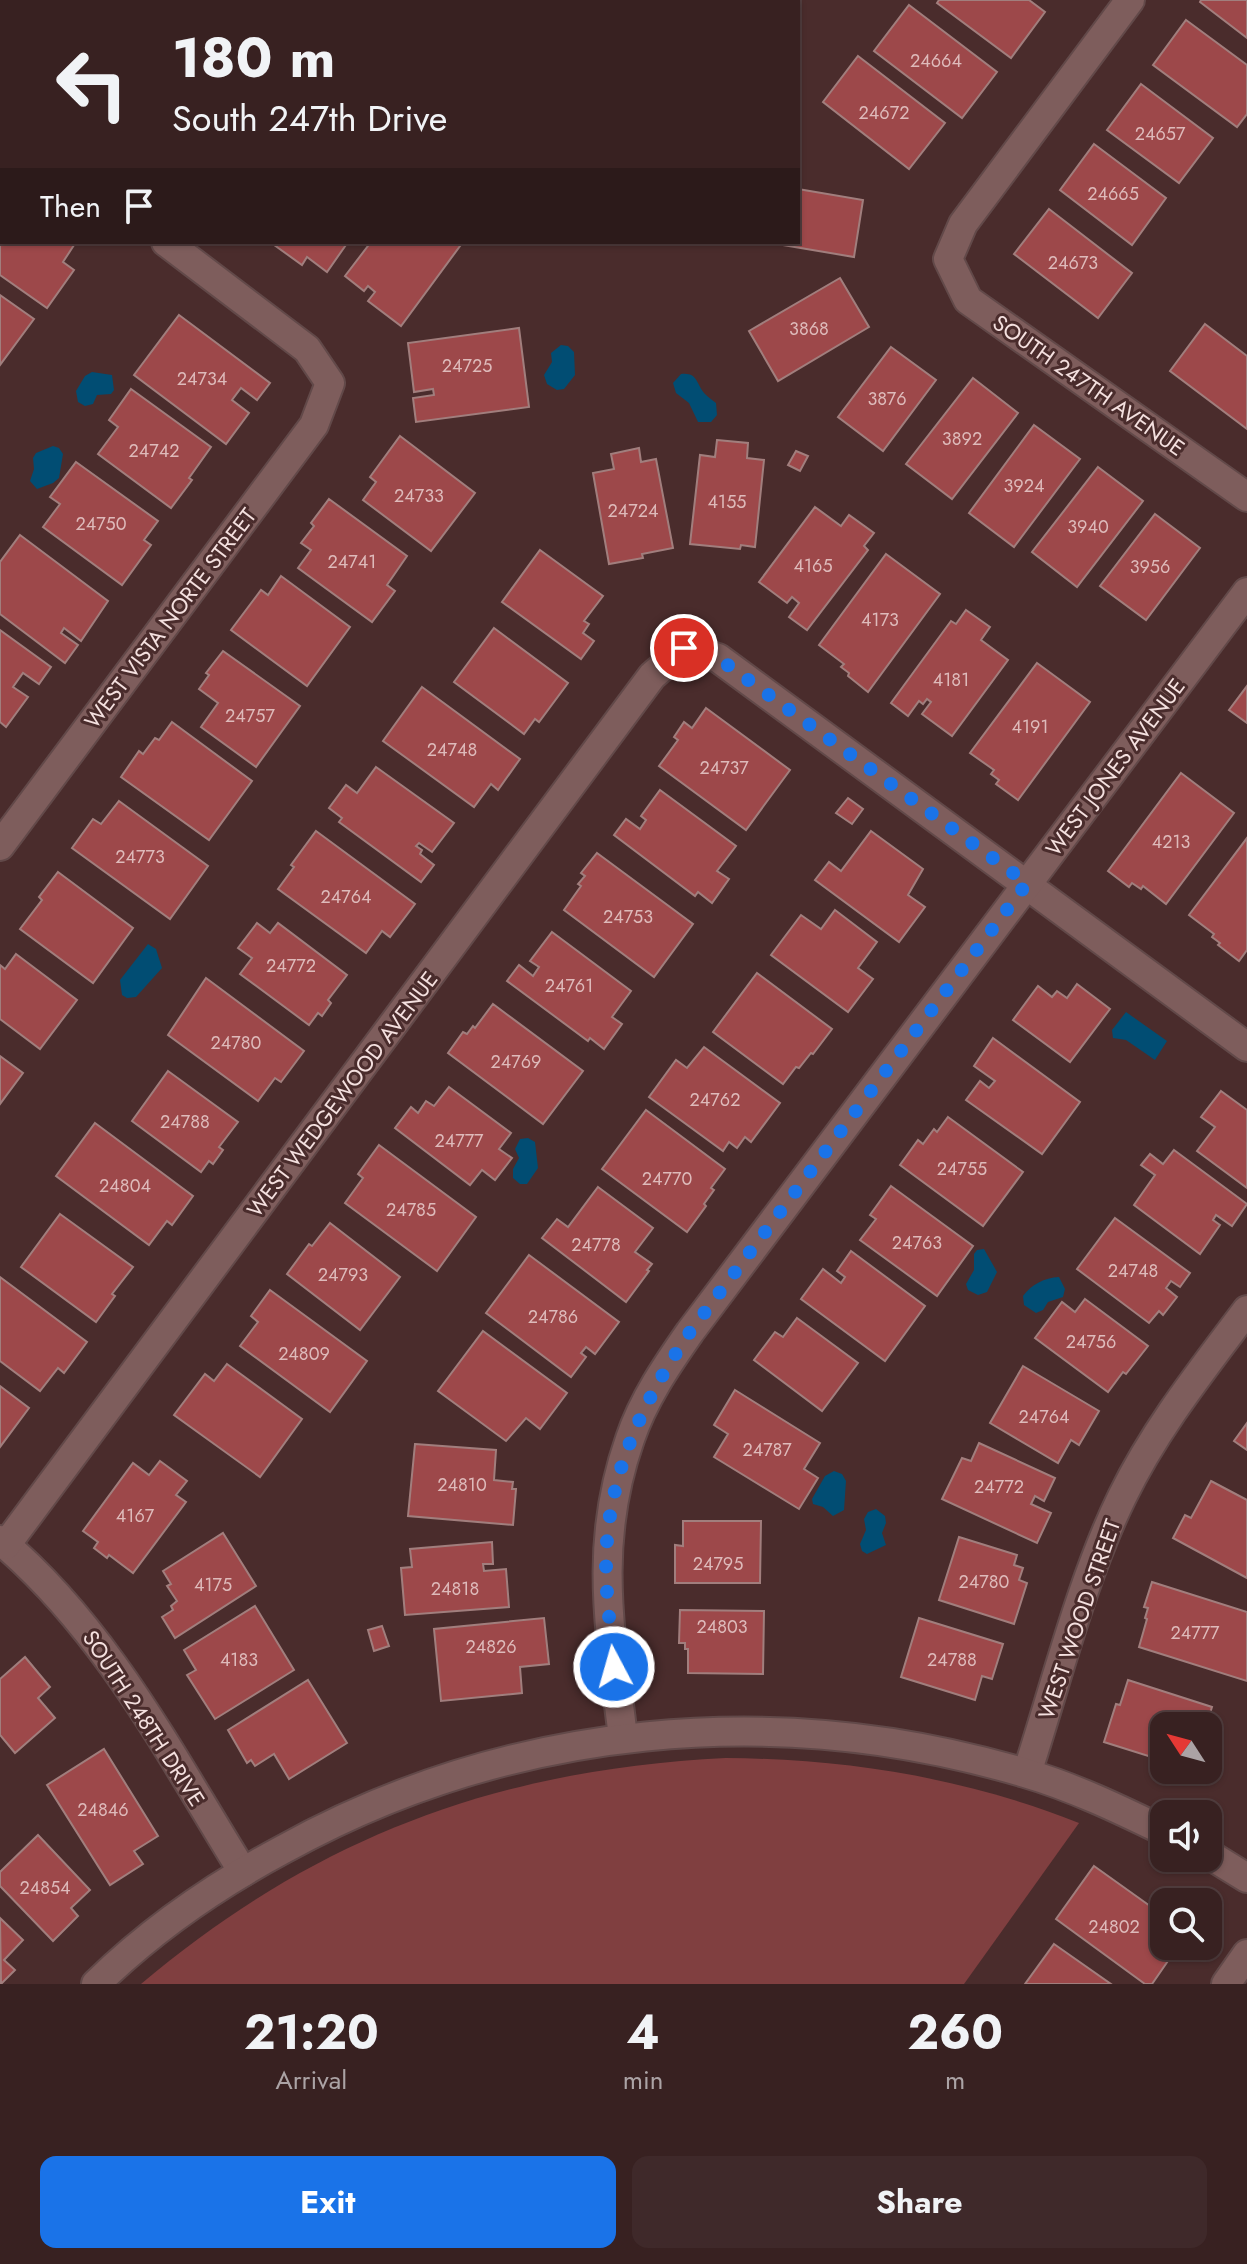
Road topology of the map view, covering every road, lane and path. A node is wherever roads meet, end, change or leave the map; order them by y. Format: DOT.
graph roads {
  1 [pos="1130,0"];
  2 [pos="169,244"];
  3 [pos="1247,497"];
  4 [pos="1247,592"];
  5 [pos="0,846"];
  6 [pos="1027,883"];
  7 [pos="1247,1047"];
  8 [pos="1247,1310"];
  9 [pos="3,1542"];
  10 [pos="623,1737"];
  11 [pos="1027,1773"];
  12 [pos="1150,1824"];
  13 [pos="1222,1863"];
  14 [pos="243,1872"];
  15 [pos="1247,1878"];
  16 [pos="1247,1954"];
  17 [pos="96,1984"];
  18 [pos="1226,1984"];
  1 -- 3 [label="street, SOUTH 247TH AVENUE"];
  2 -- 5 [label="street, WEST VISTA NORTE STREET"];
  4 -- 6 [label="street, WEST JONES AVENUE"];
  6 -- 7 [label="street"];
  6 -- 9 [label="street, WEST WEDGEWOOD AVENUE"];
  6 -- 10 [label="street, WEST JONES AVENUE"];
  8 -- 11 [label="street, WEST WOOD STREET"];
  9 -- 14 [label="street, SOUTH 248TH DRIVE"];
  10 -- 11 [label="street"];
  10 -- 14 [label="street"];
  11 -- 12 [label="street"];
  13 -- 15 [label="street"];
  14 -- 17 [label="street"];
  16 -- 18 [label="street"];
}
